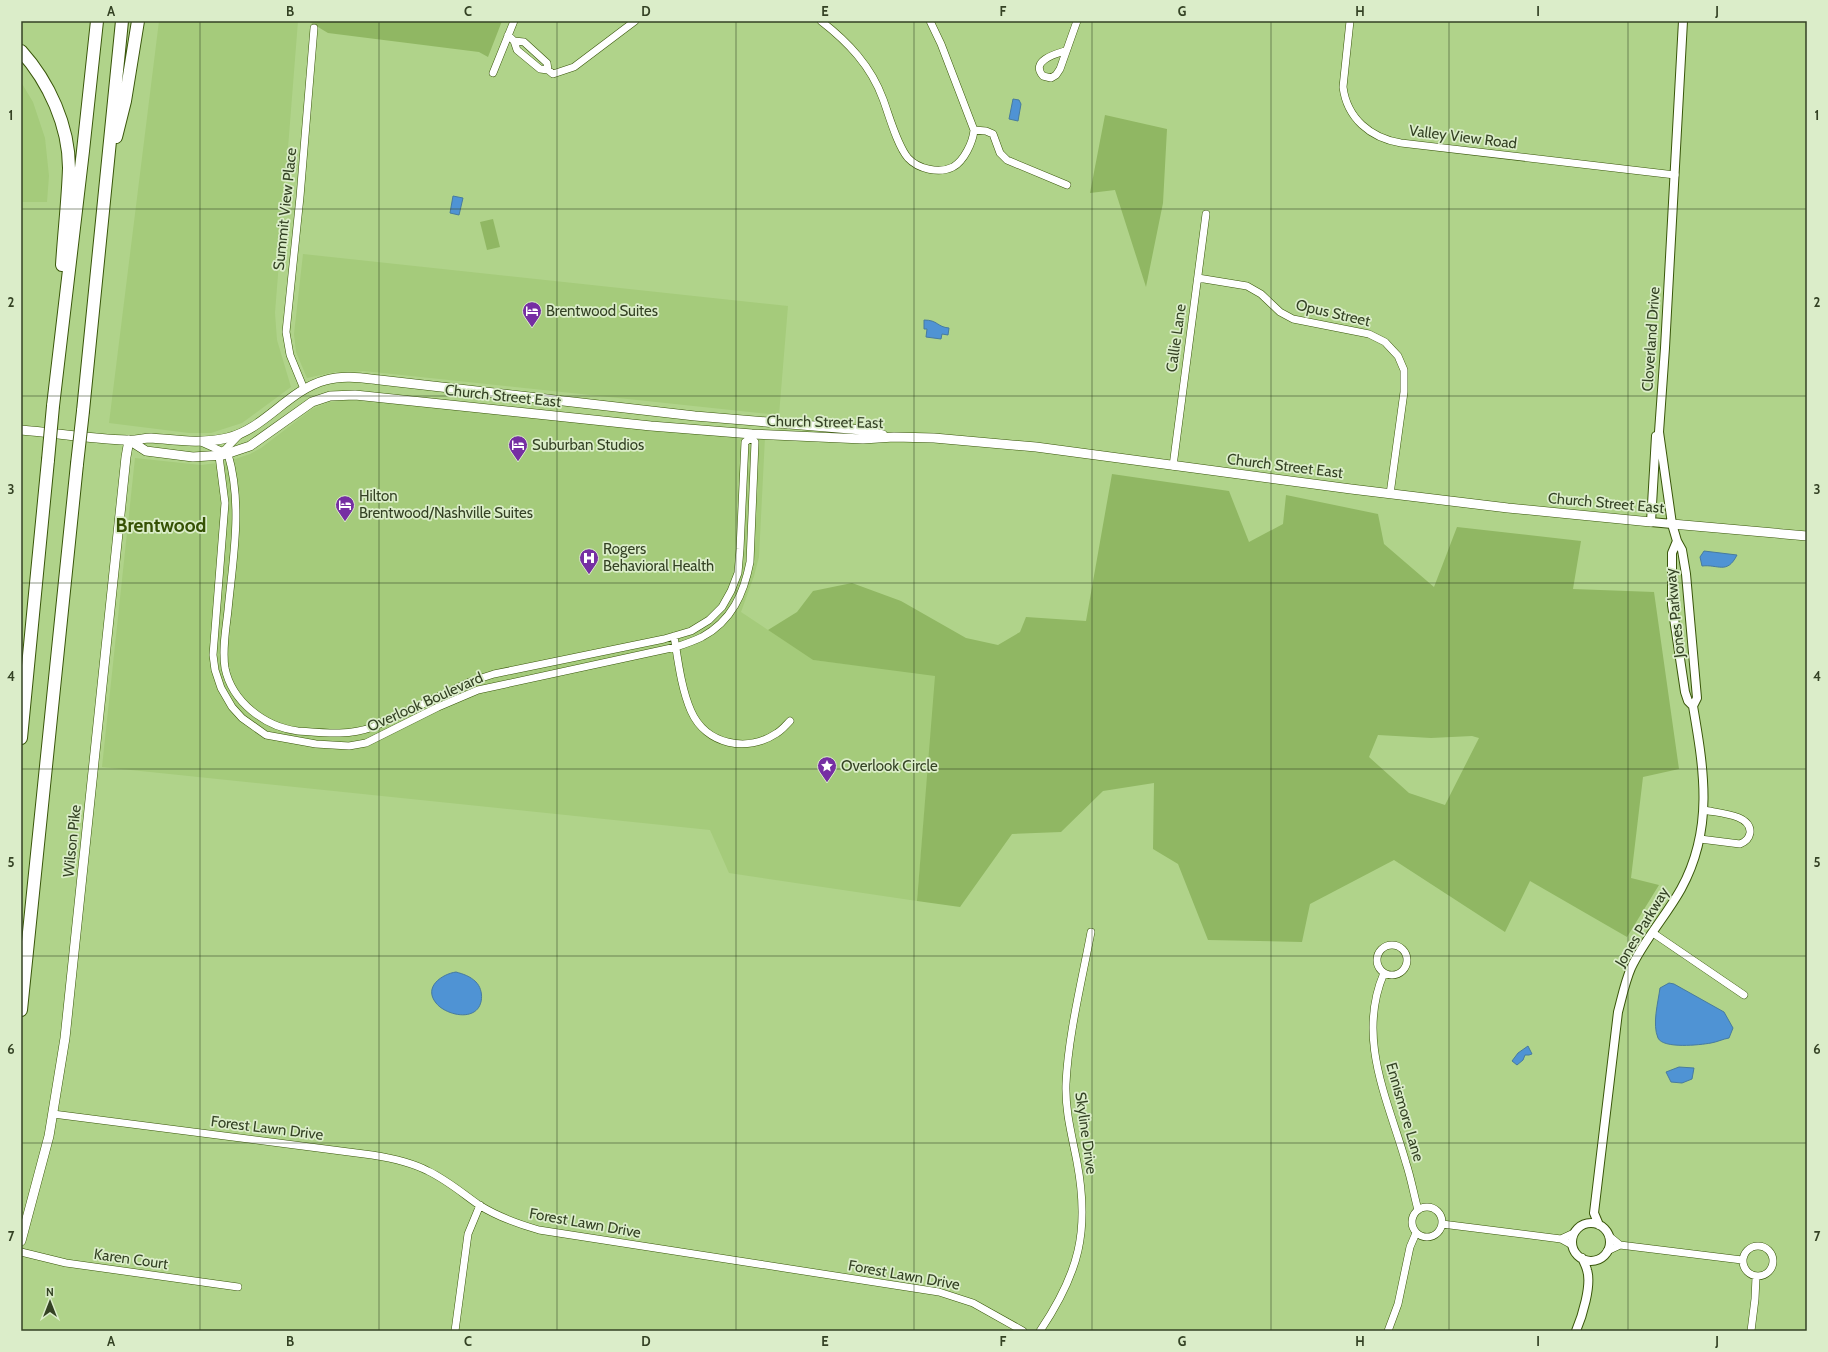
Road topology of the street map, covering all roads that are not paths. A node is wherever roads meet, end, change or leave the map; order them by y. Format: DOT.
graph roads {
  1 [pos="96,21"];
  2 [pos="122,21"];
  3 [pos="138,21"];
  4 [pos="514,21"];
  5 [pos="635,21"];
  6 [pos="821,21"];
  7 [pos="930,21"];
  8 [pos="1350,21"];
  9 [pos="1683,21"];
  10 [pos="1075,22"];
  11 [pos="314,28"];
  12 [pos="511,38"];
  13 [pos="21,51"];
  14 [pos="1065,51"];
  15 [pos="493,73"];
  16 [pos="974,130"];
  17 [pos="107,173"];
  18 [pos="1675,175"];
  19 [pos="1067,185"];
  20 [pos="1206,214"];
  21 [pos="1198,278"];
  22 [pos="304,389"];
  23 [pos="53,406"];
  24 [pos="1659,421"];
  25 [pos="21,430"];
  26 [pos="241,433"];
  27 [pos="751,436"];
  28 [pos="894,437"];
  29 [pos="129,440"];
  30 [pos="199,441"];
  31 [pos="223,454"];
  32 [pos="1173,466"];
  33 [pos="1390,494"];
  34 [pos="1651,522"];
  35 [pos="1672,524"];
  36 [pos="1807,536"];
  37 [pos="1677,541"];
  38 [pos="674,636"];
  39 [pos="676,647"];
  40 [pos="1693,706"];
  41 [pos="790,721"];
  42 [pos="21,738"];
  43 [pos="1704,810"];
  44 [pos="1700,839"];
  45 [pos="1091,932"];
  46 [pos="1653,934"];
  47 [pos="1384,973"];
  48 [pos="1744,995"];
  49 [pos="21,1010"];
  50 [pos="53,1114"];
  51 [pos="480,1205"];
  52 [pos="1418,1210"];
  53 [pos="1594,1213"];
  54 [pos="1442,1224"];
  55 [pos="1585,1224"];
  56 [pos="1599,1225"];
  57 [pos="1416,1233"];
  58 [pos="1574,1233"];
  59 [pos="1609,1236"];
  60 [pos="1561,1239"];
  61 [pos="21,1241"];
  62 [pos="1572,1245"];
  63 [pos="1620,1245"];
  64 [pos="1607,1251"];
  65 [pos="21,1252"];
  66 [pos="1582,1258"];
  67 [pos="1595,1260"];
  68 [pos="1742,1260"];
  69 [pos="1588,1271"];
  70 [pos="1756,1277"];
  71 [pos="238,1287"];
  72 [pos="455,1331"];
  73 [pos="1023,1331"];
  74 [pos="1040,1331"];
  75 [pos="1388,1331"];
  76 [pos="1576,1331"];
  77 [pos="1751,1331"];
  1 -- 23 [label="highway"];
  2 -- 17 [label="highway"];
  3 -- 17 [label="highway"];
  4 -- 12 [label="street"];
  5 -- 12 [label="street"];
  6 -- 16 [label="street"];
  7 -- 16 [label="street"];
  8 -- 18 [label="street, Valley View Road"];
  9 -- 18 [label="street, Cloverland Drive"];
  10 -- 14 [label="street"];
  11 -- 22 [label="street, Summit View Place"];
  12 -- 15 [label="street"];
  13 -- 23 [label="highway"];
  16 -- 19 [label="street"];
  17 -- 49 [label="highway, bridge"];
  18 -- 24 [label="street, Cloverland Drive"];
  20 -- 21 [label="street, Callie Lane"];
  21 -- 32 [label="street, Callie Lane"];
  21 -- 33 [label="street, Opus Street"];
  22 -- 26 [label="main road, Church Street East"];
  22 -- 28 [label="main road, Church Street East"];
  23 -- 42 [label="highway, bridge"];
  24 -- 34 [label="street"];
  24 -- 35 [label="street, Cloverland Drive"];
  25 -- 29 [label="main road, Church Street East"];
  26 -- 30 [label="main road, Church Street East"];
  26 -- 31 [label="street"];
  27 -- 28 [label="main road, Church Street East"];
  27 -- 31 [label="main road, Church Street East"];
  27 -- 38 [label="street, Overlook Boulevard"];
  27 -- 39 [label="street, Overlook Boulevard"];
  28 -- 32 [label="main road, Church Street East"];
  29 -- 30 [label="main road, Church Street East"];
  29 -- 31 [label="main road, Church Street East"];
  29 -- 50 [label="main road, Wilson Pike"];
  30 -- 31 [label="street"];
  31 -- 38 [label="street, Overlook Boulevard"];
  31 -- 39 [label="street, Overlook Boulevard"];
  32 -- 33 [label="main road, Church Street East"];
  33 -- 34 [label="main road, Church Street East"];
  34 -- 35 [label="street, Church Street East"];
  35 -- 36 [label="main road"];
  35 -- 37 [label="street, Jones Parkway"];
  37 -- 40 [label="street, Jones Parkway"];
  37 -- 40 [label="street, Jones Parkway"];
  38 -- 39 [label="street"];
  39 -- 41 [label="street"];
  40 -- 43 [label="street, Jones Parkway"];
  43 -- 44 [label="street, Jones Parkway"];
  43 -- 44 [label="street"];
  44 -- 46 [label="street, Jones Parkway"];
  45 -- 74 [label="street, Skyline Drive"];
  46 -- 48 [label="street"];
  46 -- 53 [label="street, Jones Parkway"];
  47 -- 47 [label="street"];
  47 -- 52 [label="street, Ennismore Lane"];
  50 -- 51 [label="street, Forest Lawn Drive"];
  50 -- 61 [label="main road, Wilson Pike"];
  51 -- 72 [label="street"];
  51 -- 73 [label="street, Forest Lawn Drive"];
  52 -- 54 [label="street"];
  52 -- 57 [label="street"];
  53 -- 55 [label="street"];
  53 -- 56 [label="street, Jones Parkway"];
  54 -- 57 [label="street"];
  54 -- 60 [label="street"];
  55 -- 56 [label="street"];
  55 -- 58 [label="street"];
  56 -- 59 [label="street"];
  57 -- 75 [label="street"];
  58 -- 60 [label="street"];
  58 -- 62 [label="street"];
  59 -- 63 [label="street"];
  59 -- 64 [label="street"];
  60 -- 62 [label="street"];
  62 -- 66 [label="street"];
  63 -- 64 [label="street"];
  63 -- 68 [label="street"];
  64 -- 67 [label="street"];
  65 -- 71 [label="street, Karen Court"];
  66 -- 67 [label="street"];
  66 -- 69 [label="street"];
  67 -- 69 [label="street"];
  68 -- 70 [label="street"];
  68 -- 70 [label="street"];
  69 -- 76 [label="street"];
  70 -- 77 [label="street"];
}
